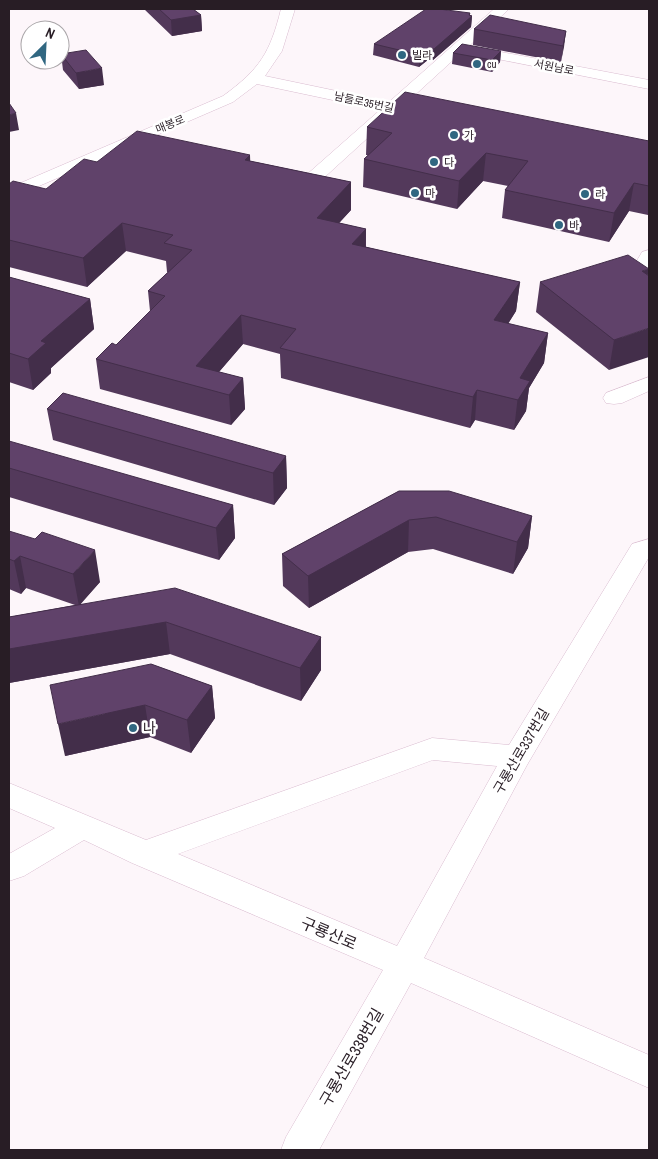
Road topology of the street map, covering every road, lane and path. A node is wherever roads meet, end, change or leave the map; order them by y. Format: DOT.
graph roads {
  1 [pos="288,9"];
  2 [pos="502,9"];
  3 [pos="458,48"];
  4 [pos="255,79"];
  5 [pos="649,85"];
  6 [pos="393,108"];
  7 [pos="439,117"];
  8 [pos="310,180"];
  9 [pos="9,194"];
  10 [pos="649,383"];
  11 [pos="614,398"];
  12 [pos="649,547"];
  13 [pos="517,757"];
  14 [pos="9,795"];
  15 [pos="82,827"];
  16 [pos="143,854"];
  17 [pos="9,868"];
  18 [pos="404,964"];
  19 [pos="649,1072"];
  20 [pos="299,1150"];
  1 -- 4 [label="street, 매봉로"];
  2 -- 3 [label="street"];
  3 -- 5 [label="street, 서원남로"];
  3 -- 6 [label="street"];
  4 -- 6 [label="street, 남들로35번길"];
  4 -- 9 [label="street, 매봉로"];
  6 -- 7 [label="street, 남들로35번길"];
  6 -- 8 [label="street"];
  10 -- 11 [label="street"];
  12 -- 13 [label="street, 구룡산로337번길"];
  13 -- 16 [label="street"];
  13 -- 18 [label="street, 구룡산로337번길"];
  14 -- 15 [label="street, 구룡산로"];
  15 -- 16 [label="street, 구룡산로"];
  15 -- 17 [label="street"];
  16 -- 18 [label="street, 구룡산로"];
  18 -- 19 [label="street, 구룡산로"];
  18 -- 20 [label="street, 구룡산로338번길"];
}
